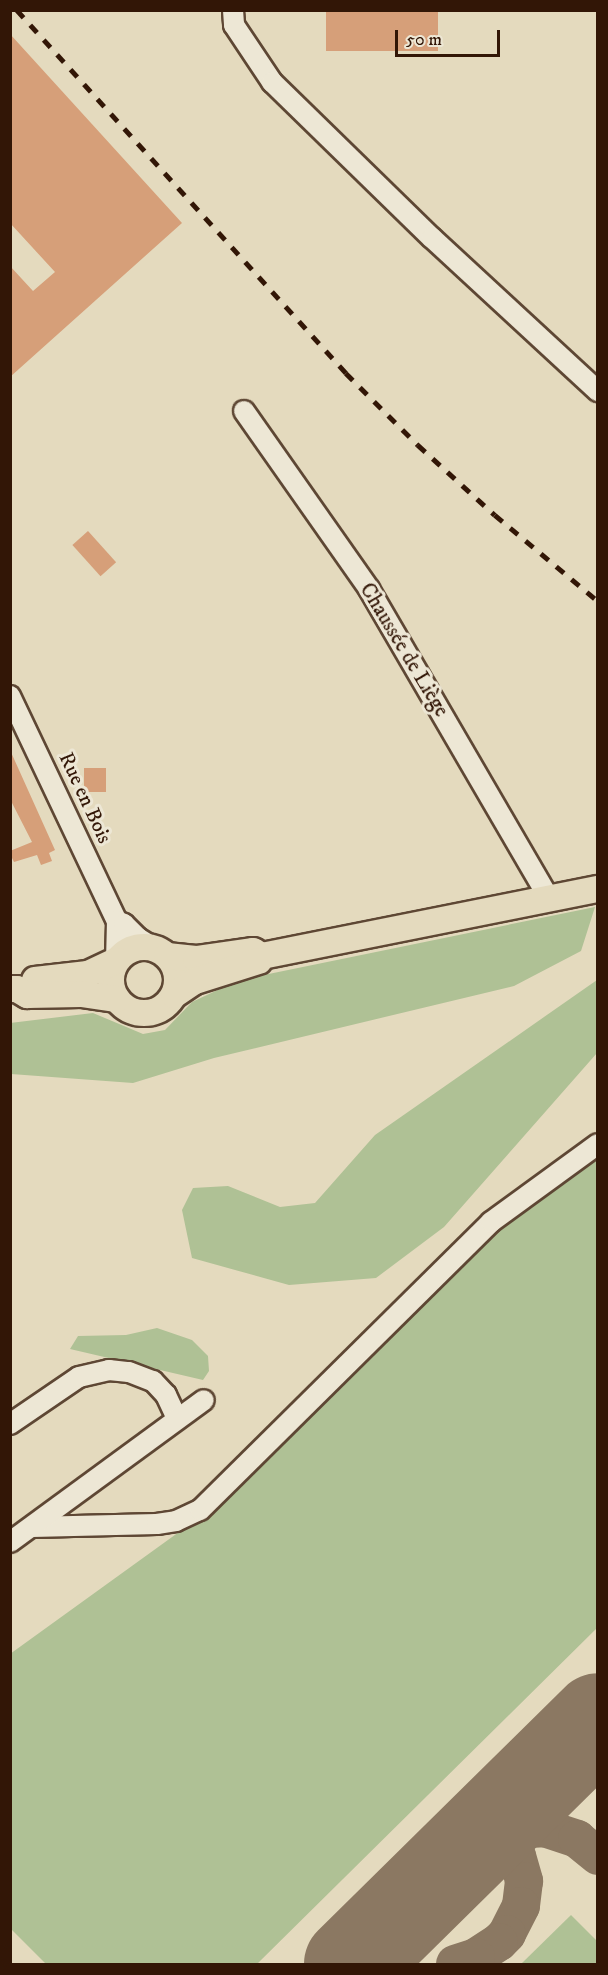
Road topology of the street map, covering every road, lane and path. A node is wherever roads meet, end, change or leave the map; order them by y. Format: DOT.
graph roads {
  1 [pos="233,10"];
  2 [pos="597,391"];
  3 [pos="244,411"];
  4 [pos="10,696"];
  5 [pos="597,889"];
  6 [pos="549,898"];
  7 [pos="117,921"];
  8 [pos="160,952"];
  9 [pos="262,956"];
  10 [pos="116,961"];
  11 [pos="14,989"];
  12 [pos="174,995"];
  13 [pos="117,999"];
  14 [pos="597,1144"];
  15 [pos="204,1400"];
  16 [pos="177,1419"];
  17 [pos="10,1425"];
  18 [pos="32,1527"];
  19 [pos="10,1542"];
  1 -- 2 [label="street"];
  3 -- 6 [label="street, Chaussée de Liège"];
  4 -- 7 [label="street, Rue en Bois"];
  5 -- 6 [label="main road"];
  6 -- 9 [label="main road"];
  7 -- 8 [label="street, Rue en Bois"];
  7 -- 10 [label="street, Rue en Bois"];
  8 -- 9 [label="main road"];
  8 -- 10 [label="main road"];
  8 -- 12 [label="main road"];
  9 -- 12 [label="main road"];
  10 -- 11 [label="main road"];
  10 -- 13 [label="main road"];
  11 -- 13 [label="main road"];
  12 -- 13 [label="main road"];
  14 -- 18 [label="street"];
  15 -- 16 [label="street"];
  16 -- 17 [label="street"];
  16 -- 18 [label="street"];
  18 -- 19 [label="street"];
}
